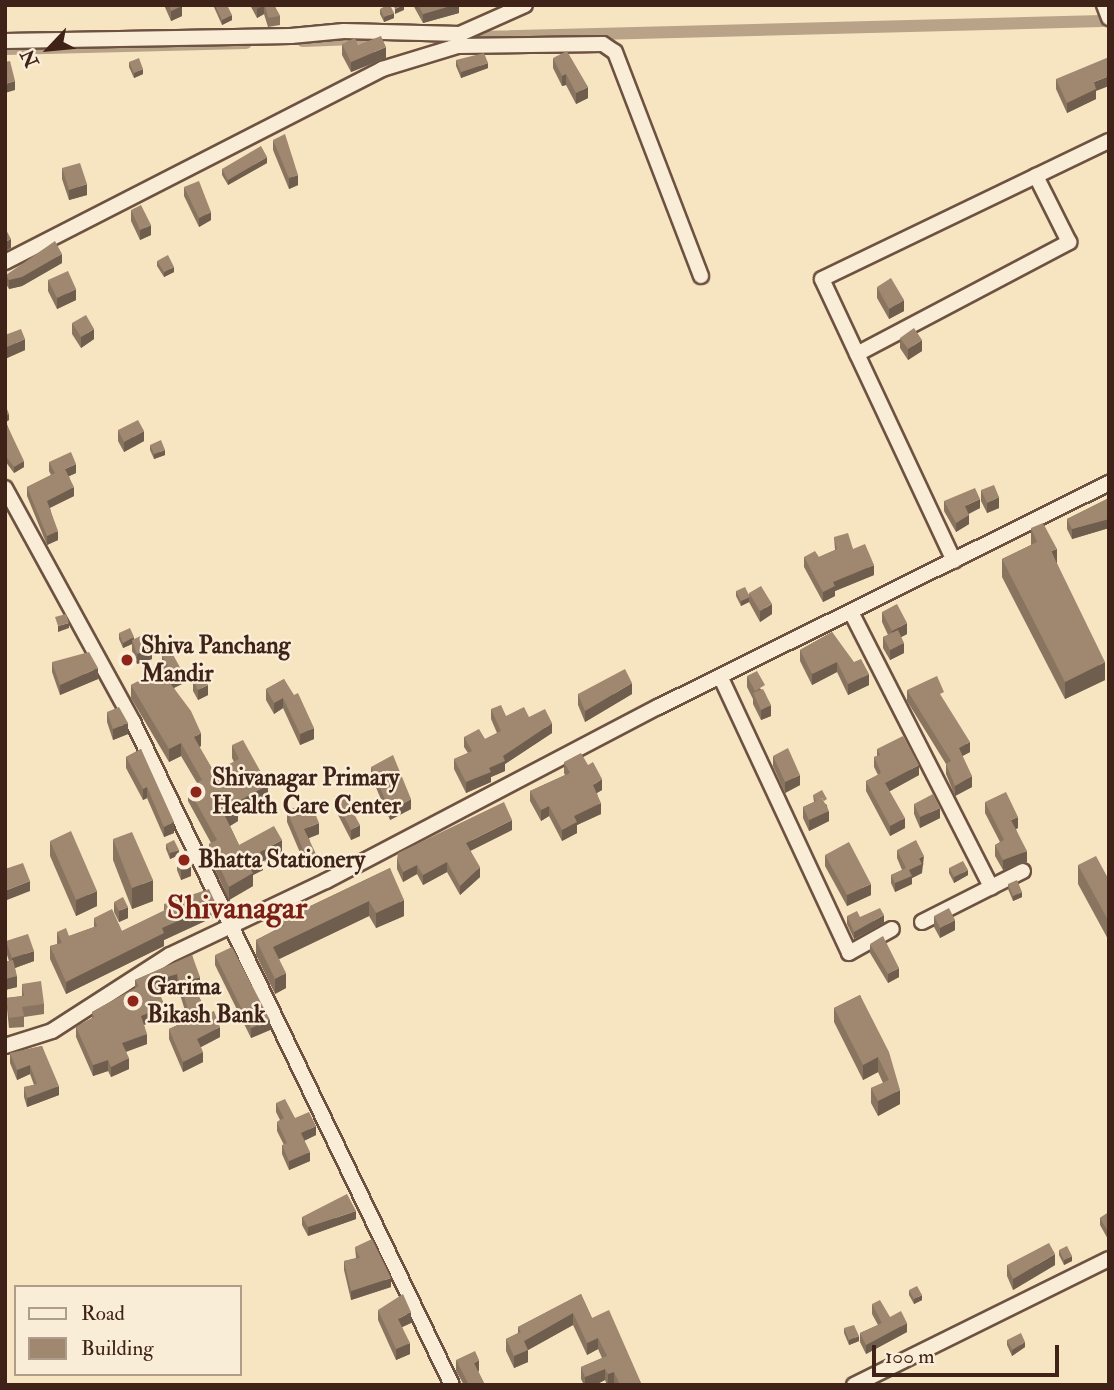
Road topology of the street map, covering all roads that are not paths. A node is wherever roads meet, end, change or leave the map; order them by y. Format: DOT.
graph roads {
  1 [pos="525,5"];
  2 [pos="1104,5"];
  3 [pos="1109,18"];
  4 [pos="458,39"];
  5 [pos="5,41"];
  6 [pos="1109,141"];
  7 [pos="1036,176"];
  8 [pos="5,262"];
  9 [pos="701,276"];
  10 [pos="857,354"];
  11 [pos="1109,484"];
  12 [pos="5,488"];
  13 [pos="954,561"];
  14 [pos="851,612"];
  15 [pos="721,678"];
  16 [pos="1023,871"];
  17 [pos="991,887"];
  18 [pos="922,922"];
  19 [pos="228,927"];
  20 [pos="892,929"];
  21 [pos="5,1046"];
  22 [pos="1109,1259"];
  23 [pos="452,1385"];
  24 [pos="854,1385"];
  1 -- 4 [label="street"];
  2 -- 3 [label="street"];
  4 -- 5 [label="street"];
  4 -- 8 [label="street"];
  4 -- 9 [label="street"];
  6 -- 7 [label="street"];
  7 -- 10 [label="street"];
  7 -- 10 [label="street"];
  10 -- 13 [label="street"];
  11 -- 13 [label="street"];
  12 -- 19 [label="street"];
  13 -- 14 [label="street"];
  14 -- 15 [label="street"];
  14 -- 17 [label="street"];
  15 -- 19 [label="street"];
  15 -- 20 [label="street"];
  16 -- 17 [label="street"];
  17 -- 18 [label="street"];
  19 -- 21 [label="street"];
  19 -- 23 [label="street"];
  22 -- 24 [label="street"];
}
